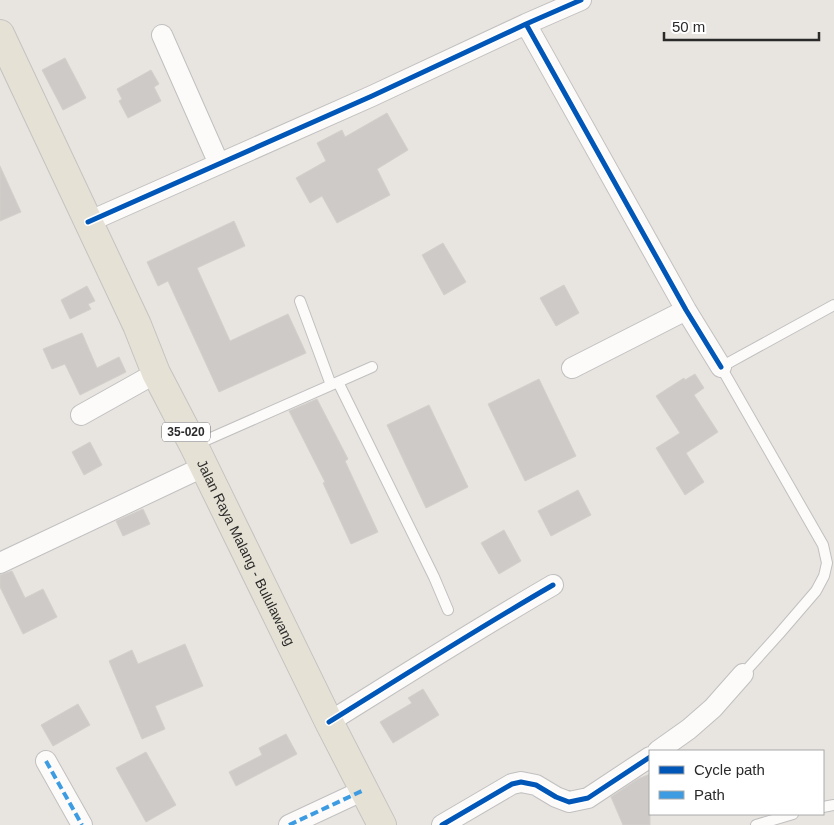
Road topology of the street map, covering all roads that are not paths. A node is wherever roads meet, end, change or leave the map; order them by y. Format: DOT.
graph roads {
  1 [pos="581,0"];
  2 [pos="526,24"];
  3 [pos="162,35"];
  4 [pos="3,48"];
  5 [pos="219,164"];
  6 [pos="88,222"];
  7 [pos="300,301"];
  8 [pos="834,305"];
  9 [pos="686,310"];
  10 [pos="372,366"];
  11 [pos="721,367"];
  12 [pos="572,368"];
  13 [pos="156,374"];
  14 [pos="335,383"];
  15 [pos="81,415"];
  16 [pos="198,456"];
  17 [pos="834,540"];
  18 [pos="823,545"];
  19 [pos="0,563"];
  20 [pos="553,585"];
  21 [pos="448,610"];
  22 [pos="743,674"];
  23 [pos="328,722"];
  24 [pos="659,750"];
  25 [pos="649,758"];
  26 [pos="46,760"];
  27 [pos="364,790"];
  28 [pos="791,815"];
  29 [pos="82,825"];
  30 [pos="289,825"];
  31 [pos="382,825"];
  32 [pos="442,825"];
  33 [pos="756,825"];
  1 -- 2 [label="street"];
  2 -- 5 [label="street"];
  2 -- 9 [label="street"];
  3 -- 5 [label="street"];
  4 -- 6 [label="main road, Jalan Raya Malang - Bululawang / 35-020"];
  5 -- 6 [label="street"];
  6 -- 13 [label="main road, Jalan Raya Malang - Bululawang / 35-020"];
  7 -- 14 [label="lane"];
  8 -- 11 [label="lane"];
  9 -- 11 [label="street"];
  9 -- 12 [label="street"];
  10 -- 14 [label="lane"];
  11 -- 18 [label="lane"];
  13 -- 15 [label="street"];
  13 -- 16 [label="main road, Jalan Raya Malang - Bululawang / 35-020"];
  14 -- 16 [label="lane"];
  14 -- 21 [label="lane"];
  16 -- 19 [label="street"];
  16 -- 23 [label="main road, Jalan Raya Malang - Bululawang / 35-020"];
  17 -- 18 [label="lane"];
  18 -- 22 [label="lane"];
  20 -- 23 [label="street"];
  22 -- 24 [label="street"];
  23 -- 27 [label="main road, Jalan Raya Malang - Bululawang / 35-020"];
  25 -- 32 [label="street"];
  26 -- 29 [label="street"];
  27 -- 30 [label="street"];
  27 -- 31 [label="main road, Jalan Raya Malang - Bululawang / 35-020"];
  28 -- 33 [label="lane"];
}
